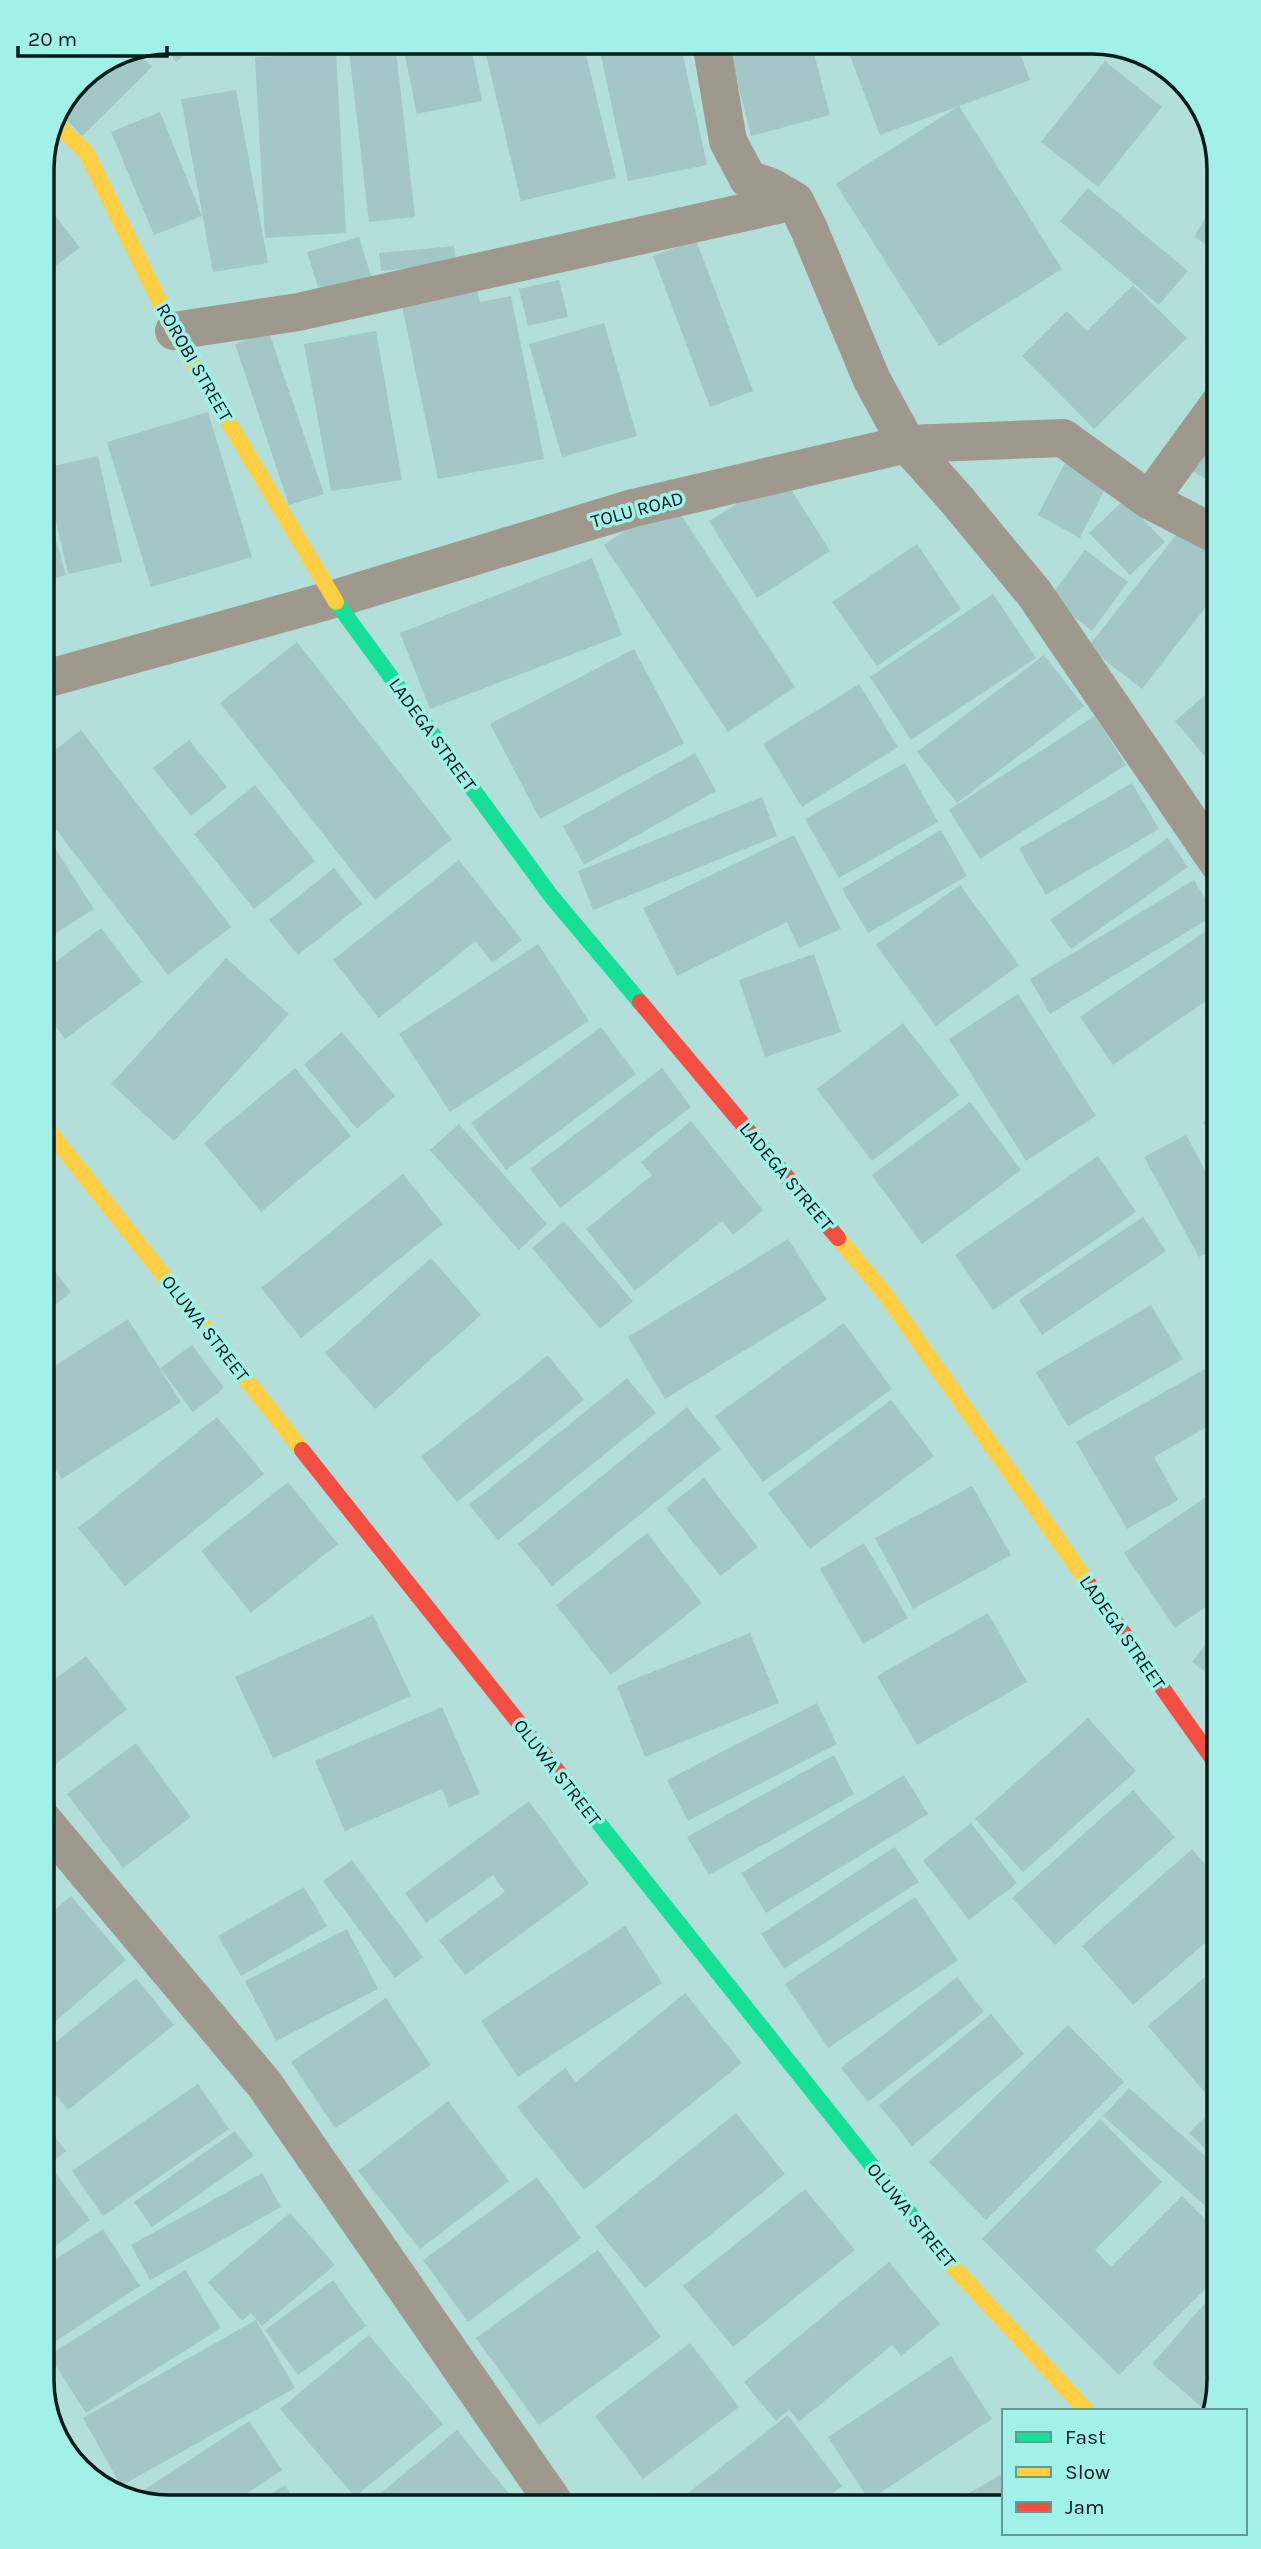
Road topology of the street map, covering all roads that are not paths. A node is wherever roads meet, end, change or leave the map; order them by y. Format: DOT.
graph roads {
  1 [pos="713,54"];
  2 [pos="62,129"];
  3 [pos="795,201"];
  4 [pos="174,331"];
  5 [pos="1207,420"];
  6 [pos="906,444"];
  7 [pos="1149,499"];
  8 [pos="1207,530"];
  9 [pos="334,599"];
  10 [pos="54,677"];
  11 [pos="1207,845"];
  12 [pos="54,1137"];
  13 [pos="1207,1751"];
  14 [pos="54,1833"];
  15 [pos="1085,2409"];
  16 [pos="549,2495"];
  1 -- 3 [label="street"];
  2 -- 4 [label="street, ROROBI STREET"];
  3 -- 4 [label="street"];
  3 -- 6 [label="street"];
  4 -- 9 [label="street, ROROBI STREET"];
  5 -- 7 [label="street"];
  6 -- 7 [label="street, TOLU ROAD"];
  6 -- 9 [label="street, TOLU ROAD"];
  6 -- 11 [label="street"];
  7 -- 8 [label="street, TOLU ROAD"];
  9 -- 10 [label="street, TOLU ROAD"];
  9 -- 13 [label="street, LADEGA STREET"];
  12 -- 15 [label="street, OLUWA STREET"];
  14 -- 16 [label="street"];
}
